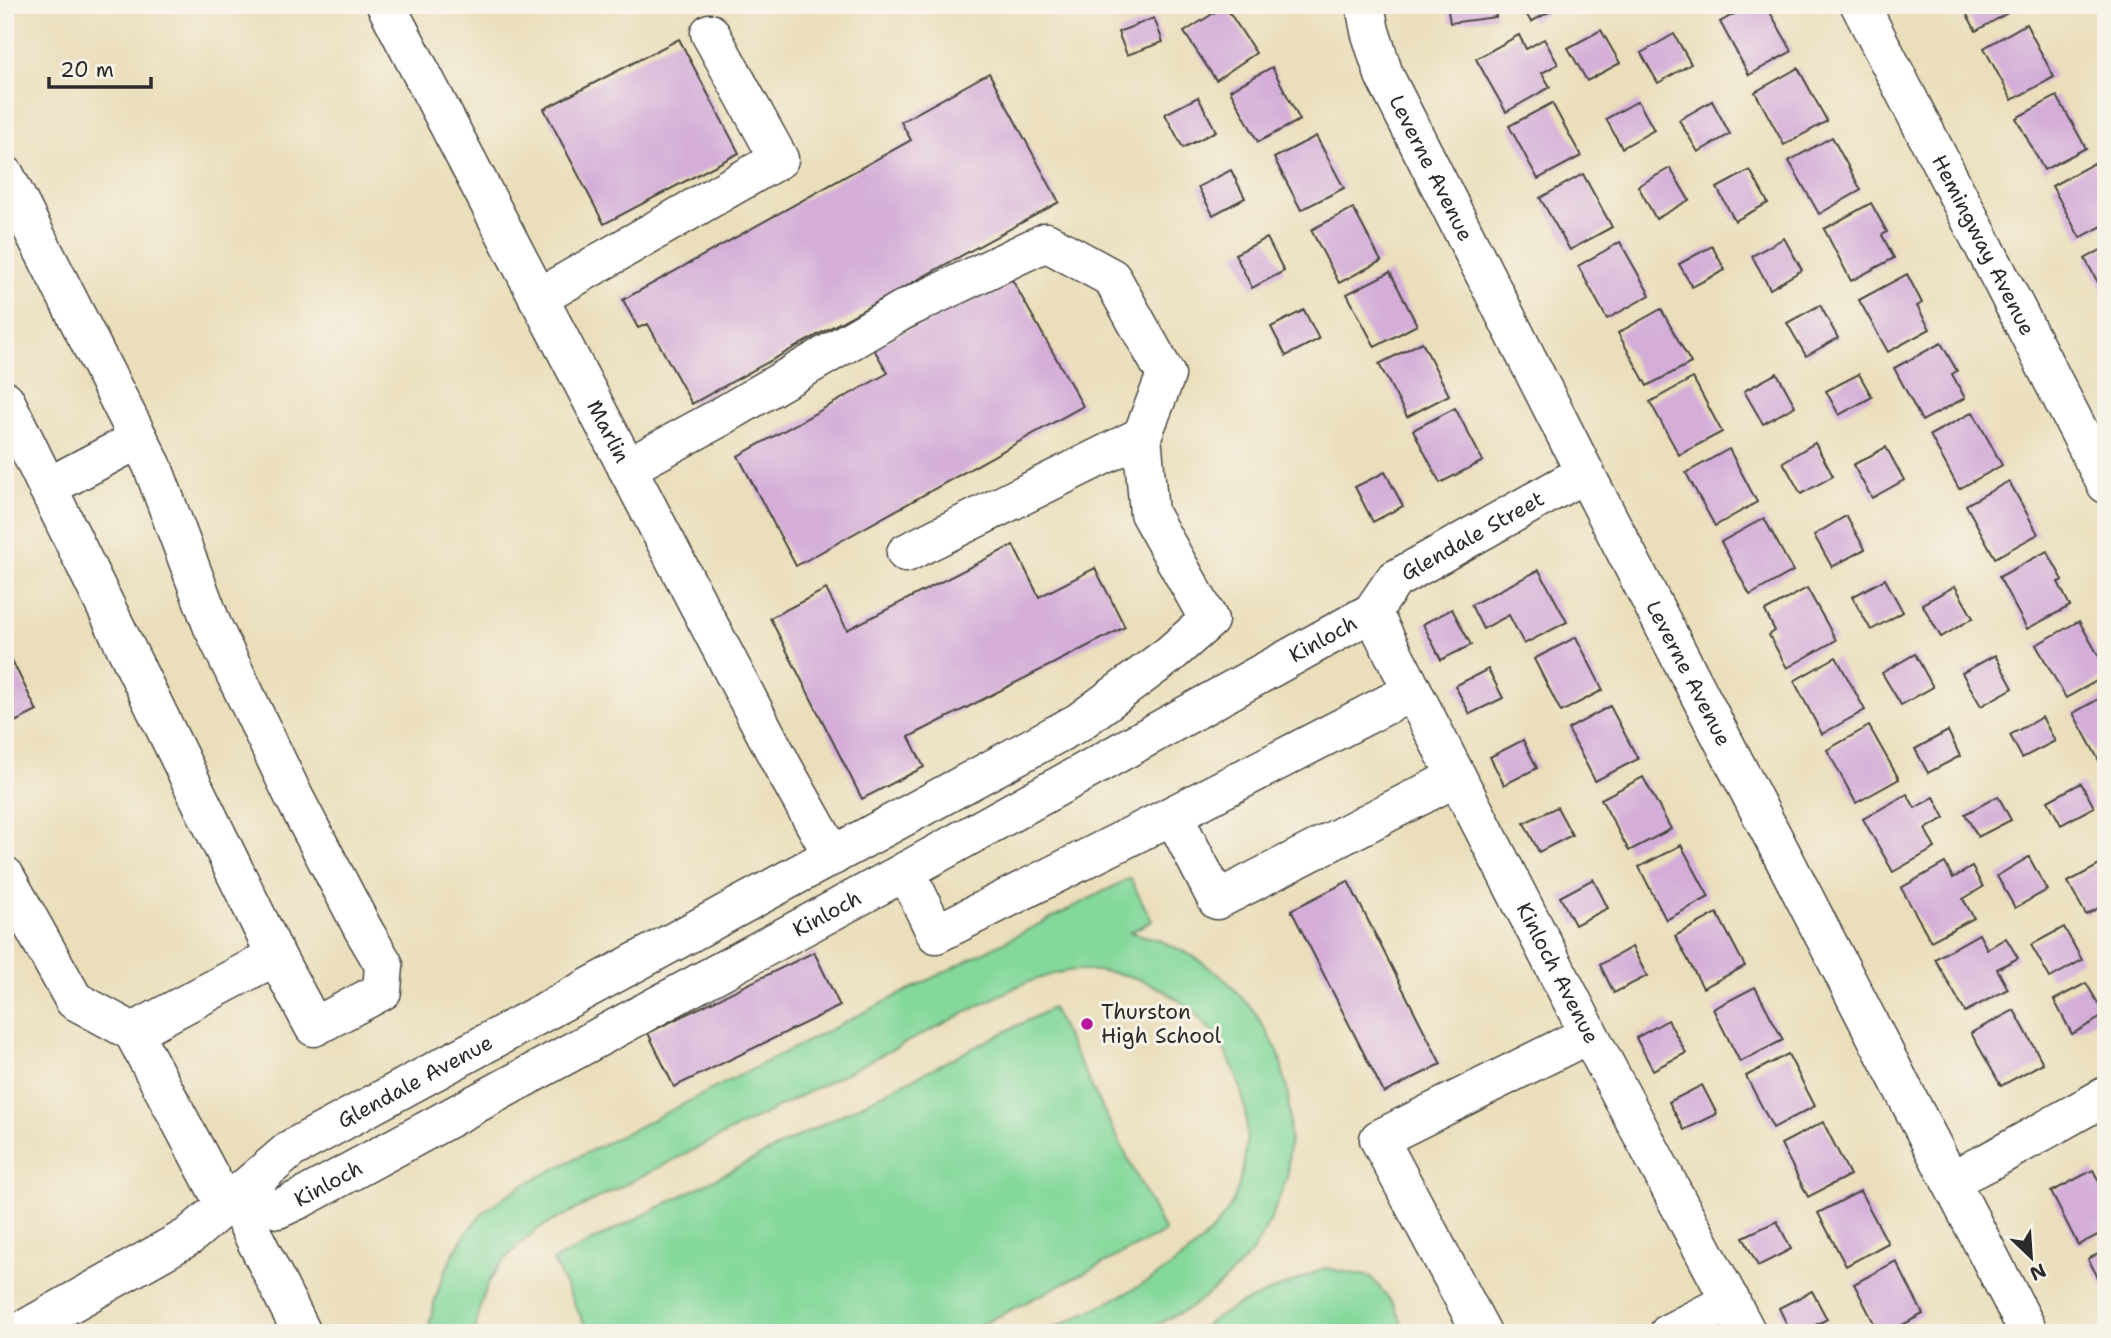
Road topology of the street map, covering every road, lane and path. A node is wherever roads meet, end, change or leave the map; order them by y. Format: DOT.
graph roads {
  1 [pos="386,5"];
  2 [pos="1365,5"];
  3 [pos="1860,5"];
  4 [pos="710,33"];
  5 [pos="5,175"];
  6 [pos="538,298"];
  7 [pos="5,400"];
  8 [pos="1142,436"];
  9 [pos="139,439"];
  10 [pos="627,468"];
  11 [pos="1585,473"];
  12 [pos="2106,484"];
  13 [pos="48,487"];
  14 [pos="906,554"];
  15 [pos="1372,612"];
  16 [pos="1413,691"];
  17 [pos="1457,777"];
  18 [pos="1173,815"];
  19 [pos="832,856"];
  20 [pos="906,871"];
  21 [pos="5,876"];
  22 [pos="276,956"];
  23 [pos="133,1032"];
  24 [pos="1589,1034"];
  25 [pos="2106,1096"];
  26 [pos="1950,1180"];
  27 [pos="229,1201"];
  28 [pos="1739,1317"];
  29 [pos="18,1333"];
  30 [pos="302,1333"];
  31 [pos="1482,1333"];
  32 [pos="1669,1333"];
  33 [pos="2029,1333"];
  1 -- 6 [label="street, Marlin"];
  2 -- 11 [label="street, Leverne Avenue"];
  3 -- 12 [label="street, Hemingway Avenue"];
  4 -- 6 [label="street"];
  5 -- 9 [label="street"];
  6 -- 10 [label="street, Marlin"];
  7 -- 13 [label="street"];
  8 -- 10 [label="street"];
  8 -- 14 [label="street"];
  8 -- 19 [label="street, Glendale Avenue"];
  9 -- 13 [label="street"];
  9 -- 22 [label="street"];
  10 -- 19 [label="street, Marlin"];
  11 -- 15 [label="street, Glendale Street"];
  11 -- 26 [label="street, Leverne Avenue"];
  13 -- 22 [label="street"];
  15 -- 16 [label="street, Kinloch Avenue"];
  15 -- 20 [label="street, Kinloch"];
  16 -- 17 [label="street, Kinloch Avenue"];
  16 -- 18 [label="street"];
  17 -- 18 [label="street"];
  17 -- 24 [label="street, Kinloch Avenue"];
  18 -- 20 [label="street"];
  19 -- 27 [label="street, Glendale Avenue"];
  20 -- 27 [label="street, Kinloch"];
  21 -- 23 [label="street"];
  22 -- 23 [label="street"];
  23 -- 27 [label="street"];
  24 -- 28 [label="street, Kinloch Avenue"];
  24 -- 31 [label="street"];
  25 -- 26 [label="street"];
  26 -- 33 [label="street, Leverne Avenue"];
  27 -- 29 [label="street, Glendale Avenue"];
  27 -- 30 [label="street"];
  28 -- 32 [label="street"];
}
